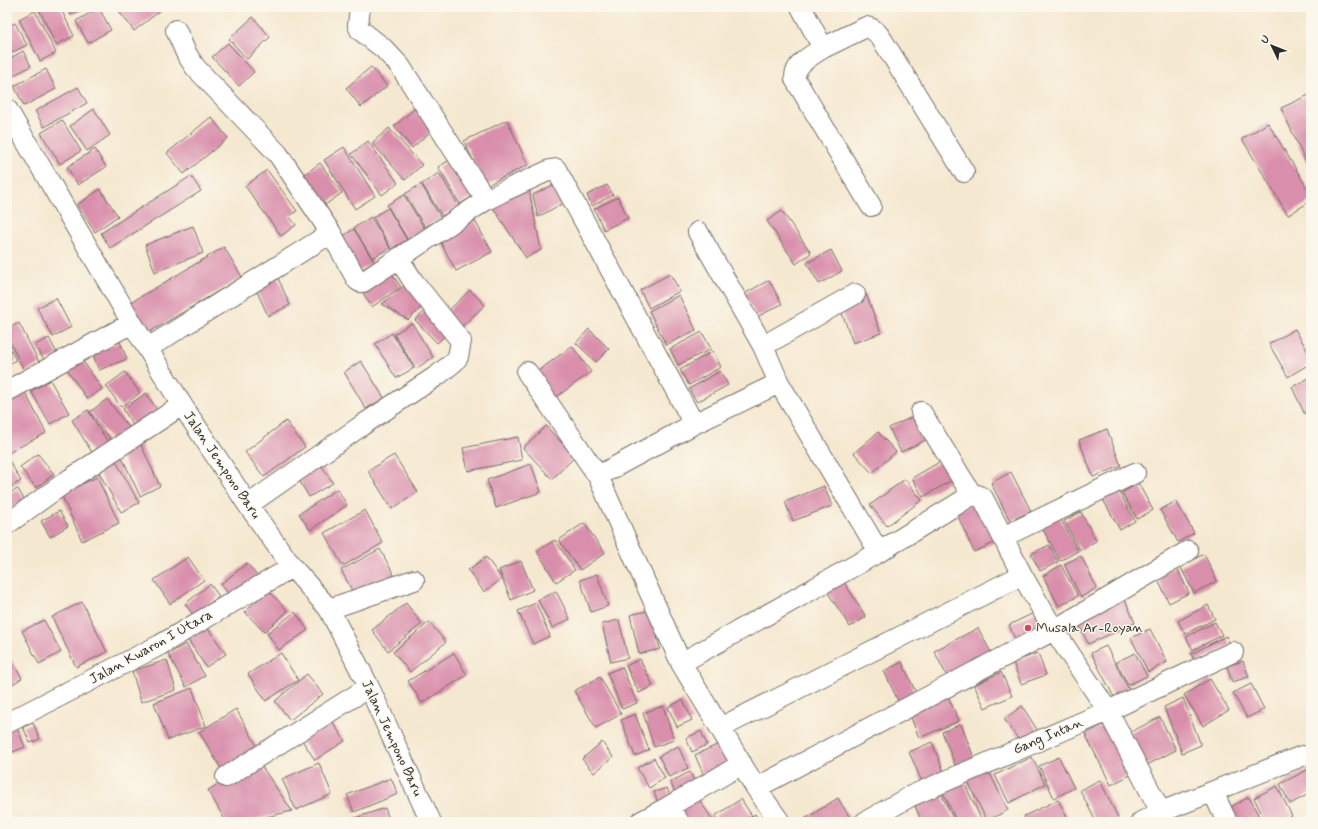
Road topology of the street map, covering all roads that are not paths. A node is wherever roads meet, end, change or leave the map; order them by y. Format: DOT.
graph roads {
  1 [pos="360,7"];
  2 [pos="801,7"];
  3 [pos="176,30"];
  4 [pos="823,48"];
  5 [pos="9,117"];
  6 [pos="964,172"];
  7 [pos="486,200"];
  8 [pos="871,206"];
  9 [pos="698,232"];
  10 [pos="331,233"];
  11 [pos="399,259"];
  12 [pos="855,294"];
  13 [pos="132,323"];
  14 [pos="763,346"];
  15 [pos="148,348"];
  16 [pos="527,372"];
  17 [pos="780,383"];
  18 [pos="7,391"];
  19 [pos="182,405"];
  20 [pos="921,412"];
  21 [pos="694,424"];
  22 [pos="1135,473"];
  23 [pos="598,476"];
  24 [pos="972,495"];
  25 [pos="248,506"];
  26 [pos="7,524"];
  27 [pos="1003,537"];
  28 [pos="1188,551"];
  29 [pos="879,552"];
  30 [pos="292,567"];
  31 [pos="1022,575"];
  32 [pos="414,580"];
  33 [pos="329,609"];
  34 [pos="1054,630"];
  35 [pos="1233,652"];
  36 [pos="681,663"];
  37 [pos="369,687"];
  38 [pos="1108,711"];
  39 [pos="7,723"];
  40 [pos="720,728"];
  41 [pos="1302,756"];
  42 [pos="742,764"];
  43 [pos="226,777"];
  44 [pos="756,788"];
  45 [pos="1214,792"];
  46 [pos="1161,812"];
  47 [pos="674,814"];
  48 [pos="431,822"];
  49 [pos="640,822"];
  50 [pos="780,822"];
  51 [pos="865,822"];
  52 [pos="1141,822"];
  53 [pos="1227,822"];
  1 -- 7 [label="street"];
  2 -- 4 [label="street"];
  3 -- 10 [label="street"];
  4 -- 6 [label="street"];
  4 -- 8 [label="street"];
  5 -- 13 [label="street, Jalan Jempono Baru"];
  7 -- 11 [label="street"];
  7 -- 21 [label="street"];
  9 -- 14 [label="street"];
  10 -- 11 [label="street"];
  10 -- 15 [label="street"];
  11 -- 25 [label="street"];
  12 -- 14 [label="street"];
  13 -- 15 [label="street, Jalan Jempono Baru"];
  13 -- 18 [label="street"];
  14 -- 17 [label="street"];
  15 -- 19 [label="street, Jalan Jempono Baru"];
  16 -- 23 [label="street"];
  17 -- 21 [label="street"];
  17 -- 29 [label="street"];
  19 -- 25 [label="street, Jalan Jempono Baru"];
  19 -- 26 [label="street"];
  20 -- 24 [label="street"];
  21 -- 23 [label="street"];
  22 -- 27 [label="street"];
  23 -- 36 [label="street"];
  24 -- 27 [label="street"];
  24 -- 29 [label="street"];
  25 -- 30 [label="street, Jalan Jempono Baru"];
  27 -- 31 [label="street"];
  28 -- 34 [label="street"];
  29 -- 36 [label="street"];
  30 -- 33 [label="street, Jalan Jempono Baru"];
  30 -- 39 [label="street, Jalan Kwaron I Utara"];
  31 -- 34 [label="street"];
  31 -- 40 [label="street"];
  32 -- 33 [label="street"];
  33 -- 37 [label="street, Jalan Jempono Baru"];
  34 -- 38 [label="street"];
  34 -- 44 [label="street"];
  35 -- 38 [label="street, Gang Intan"];
  36 -- 40 [label="street"];
  37 -- 43 [label="street"];
  37 -- 48 [label="street, Jalan Jempono Baru"];
  38 -- 46 [label="street"];
  38 -- 51 [label="street, Gang Intan"];
  40 -- 42 [label="street"];
  41 -- 45 [label="street"];
  42 -- 44 [label="street"];
  42 -- 47 [label="street"];
  44 -- 50 [label="street"];
  45 -- 46 [label="street"];
  45 -- 53 [label="street"];
  46 -- 52 [label="street"];
  47 -- 49 [label="street"];
}
